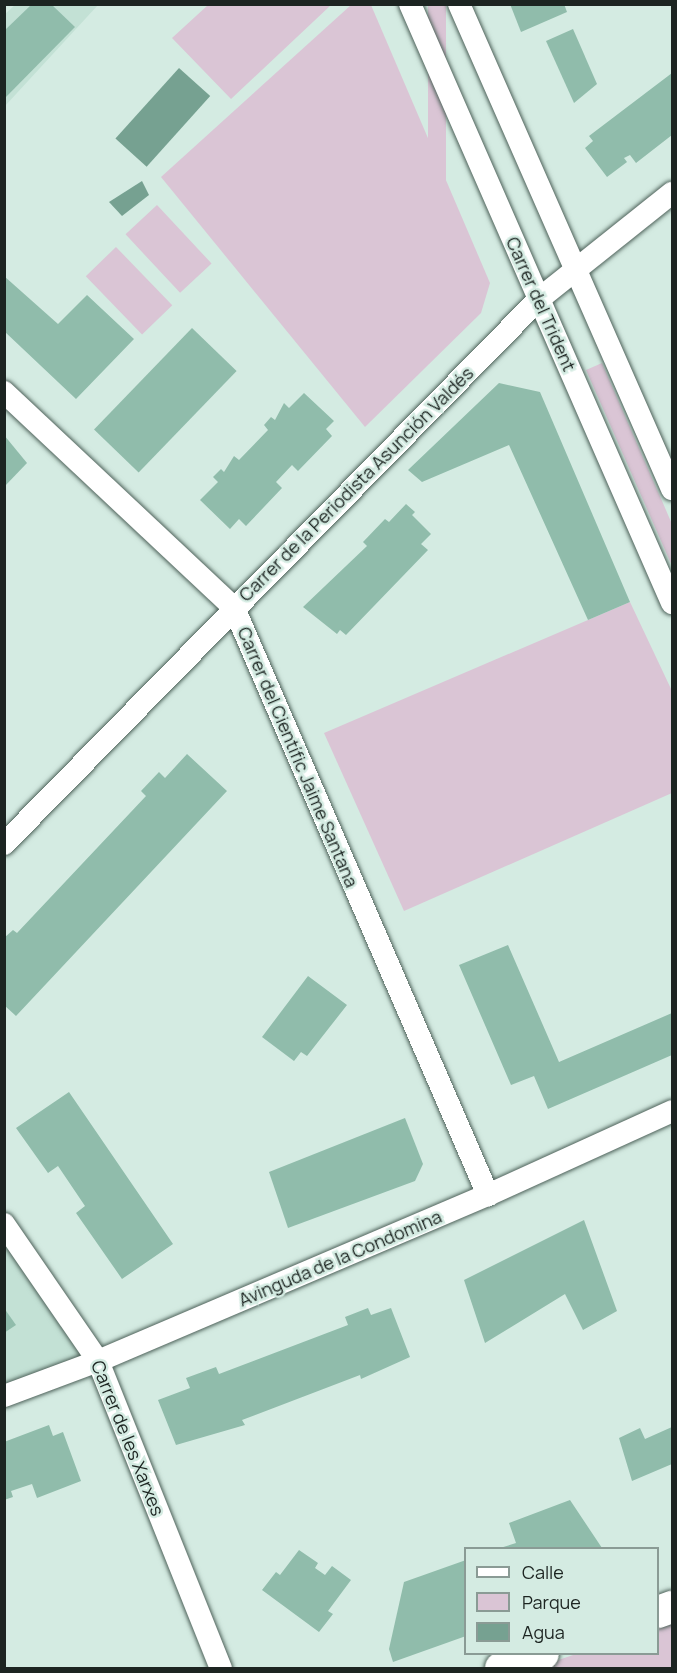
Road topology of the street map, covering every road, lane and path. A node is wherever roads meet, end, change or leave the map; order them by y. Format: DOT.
graph roads {
  1 [pos="410,4"];
  2 [pos="459,4"];
  3 [pos="672,193"];
  4 [pos="575,268"];
  5 [pos="538,299"];
  6 [pos="4,392"];
  7 [pos="672,489"];
  8 [pos="672,603"];
  9 [pos="234,608"];
  10 [pos="4,844"];
  11 [pos="672,1111"];
  12 [pos="488,1195"];
  13 [pos="4,1224"];
  14 [pos="98,1361"];
  15 [pos="4,1396"];
  16 [pos="537,1655"];
  17 [pos="221,1668"];
  18 [pos="501,1668"];
  1 -- 5 [label="street, Carrer del Trident"];
  2 -- 4 [label="street"];
  3 -- 4 [label="street, Carrer de la Periodista Asunción Valdés"];
  4 -- 5 [label="street, Carrer de la Periodista Asunción Valdés"];
  4 -- 7 [label="street"];
  5 -- 8 [label="street, Carrer del Trident"];
  5 -- 9 [label="street, Carrer de la Periodista Asunción Valdés"];
  6 -- 9 [label="street, Carrer del Científic Jaime Santana"];
  9 -- 10 [label="street, Carrer de la Periodista Asunción Valdés"];
  9 -- 12 [label="street, Carrer del Científic Jaime Santana"];
  11 -- 12 [label="street, Avinguda de la Condomina"];
  12 -- 14 [label="street, Avinguda de la Condomina"];
  13 -- 14 [label="street, Carrer de les Xarxes"];
  14 -- 15 [label="street, Avinguda de la Condomina"];
  14 -- 17 [label="street, Carrer de les Xarxes"];
  16 -- 18 [label="main road"];
}
